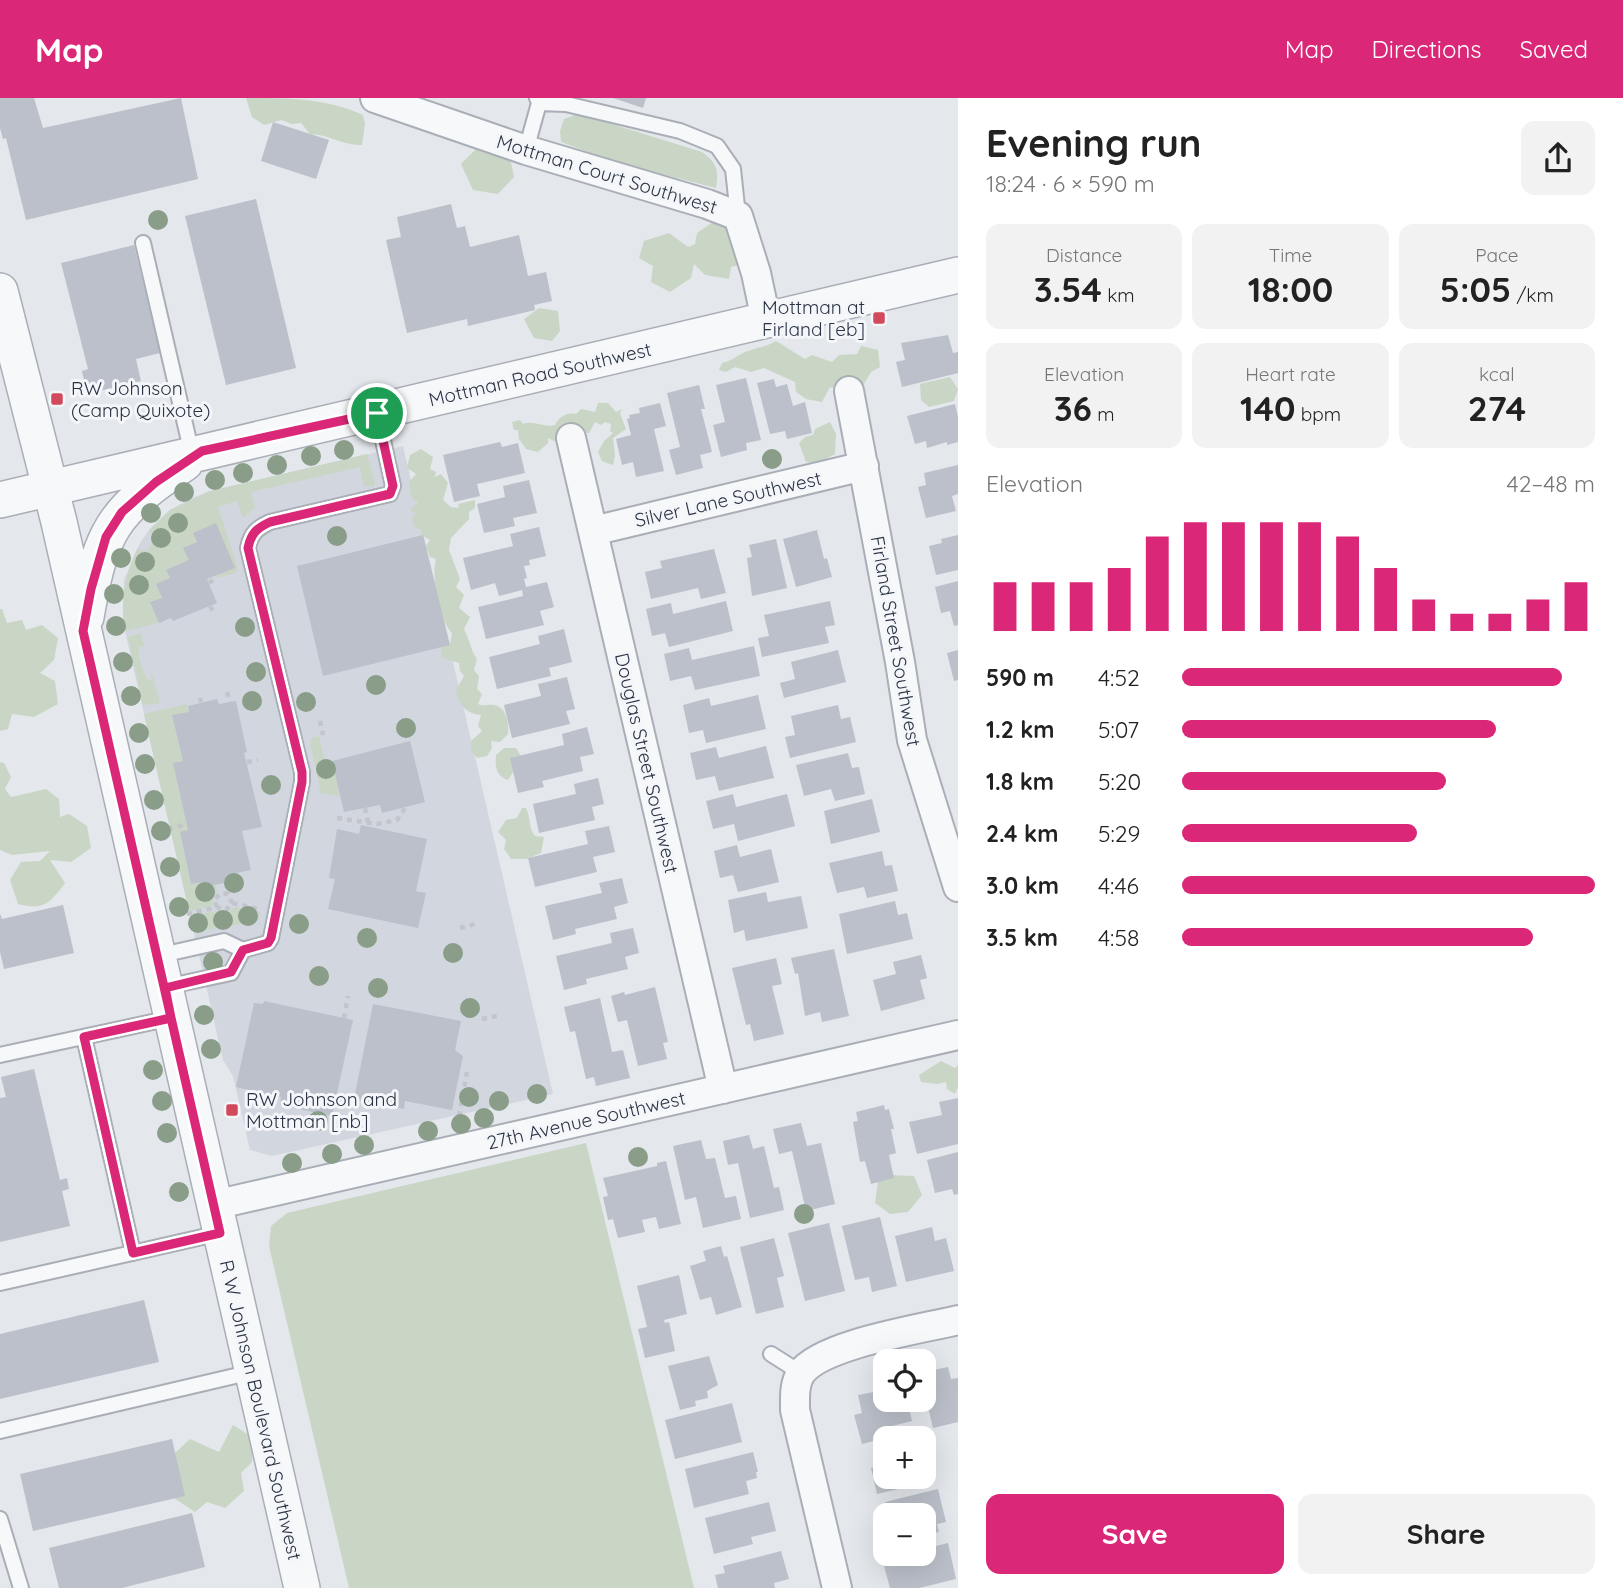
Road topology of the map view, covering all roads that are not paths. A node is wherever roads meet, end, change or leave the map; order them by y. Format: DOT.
graph roads {
  1 [pos="377,98"];
  2 [pos="538,101"];
  3 [pos="526,150"];
  4 [pos="738,216"];
  5 [pos="143,243"];
  6 [pos="958,275"];
  7 [pos="0,290"];
  8 [pos="766,320"];
  9 [pos="849,391"];
  10 [pos="377,413"];
  11 [pos="571,438"];
  12 [pos="197,453"];
  13 [pos="864,466"];
  14 [pos="50,487"];
  15 [pos="0,500"];
  16 [pos="593,531"];
  17 [pos="83,631"];
  18 [pos="958,887"];
  19 [pos="243,950"];
  20 [pos="164,987"];
  21 [pos="958,1035"];
  22 [pos="84,1037"];
  23 [pos="0,1055"];
  24 [pos="723,1089"];
  25 [pos="217,1219"];
  26 [pos="133,1253"];
  27 [pos="0,1283"];
  28 [pos="958,1320"];
  29 [pos="771,1354"];
  30 [pos="252,1372"];
  31 [pos="801,1373"];
  32 [pos="0,1431"];
  33 [pos="0,1518"];
  34 [pos="21,1588"];
  35 [pos="302,1588"];
  36 [pos="837,1588"];
  1 -- 3 [label="street, Mottman Court Southwest"];
  2 -- 3 [label="lane"];
  2 -- 4 [label="lane"];
  3 -- 4 [label="street, Mottman Court Southwest"];
  4 -- 8 [label="street, Mottman Court Southwest"];
  5 -- 12 [label="lane"];
  6 -- 8 [label="street, Mottman Road Southwest"];
  7 -- 14 [label="street, R W Johnson Boulevard Southwest"];
  8 -- 10 [label="street, Mottman Road Southwest"];
  9 -- 13 [label="street, Firland Street Southwest"];
  10 -- 12 [label="street, Mottman Road Southwest"];
  10 -- 19 [label="lane"];
  11 -- 16 [label="street, Douglas Street Southwest"];
  12 -- 14 [label="street, Mottman Road Southwest"];
  12 -- 17 [label="street"];
  13 -- 16 [label="street, Silver Lane Southwest"];
  13 -- 18 [label="street, Firland Street Southwest"];
  14 -- 15 [label="street, Mottman Road Southwest"];
  14 -- 17 [label="street, R W Johnson Boulevard Southwest"];
  16 -- 24 [label="street, Douglas Street Southwest"];
  17 -- 20 [label="street, R W Johnson Boulevard Southwest"];
  19 -- 20 [label="lane"];
  19 -- 20 [label="lane"];
  20 -- 22 [label="lane"];
  20 -- 25 [label="street, R W Johnson Boulevard Southwest"];
  21 -- 24 [label="street, 27th Avenue Southwest"];
  22 -- 23 [label="lane"];
  22 -- 26 [label="lane"];
  24 -- 25 [label="street, 27th Avenue Southwest"];
  25 -- 26 [label="lane"];
  25 -- 30 [label="street, R W Johnson Boulevard Southwest"];
  26 -- 27 [label="lane"];
  28 -- 31 [label="street"];
  29 -- 31 [label="lane"];
  30 -- 32 [label="lane"];
  30 -- 35 [label="street, R W Johnson Boulevard Southwest"];
  31 -- 36 [label="street"];
  33 -- 34 [label="lane"];
}
